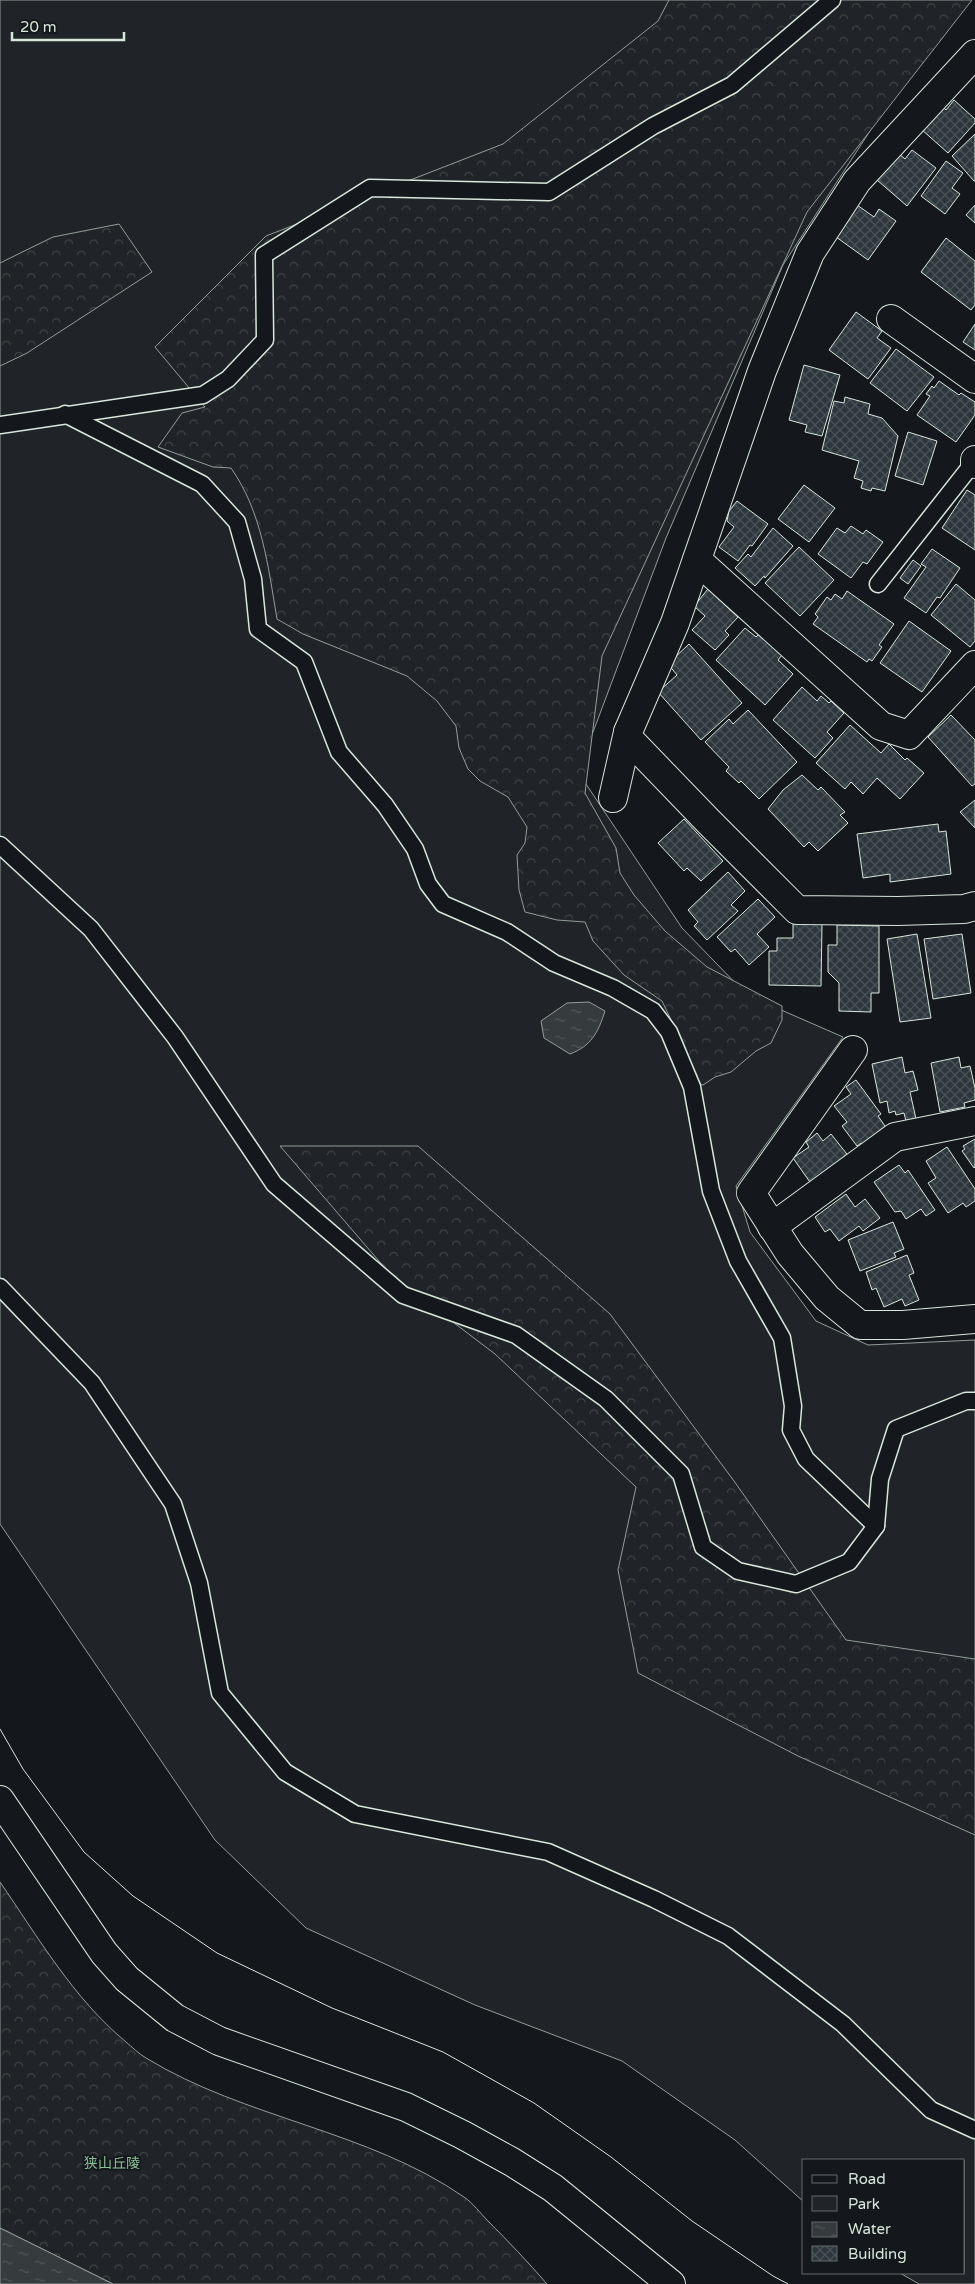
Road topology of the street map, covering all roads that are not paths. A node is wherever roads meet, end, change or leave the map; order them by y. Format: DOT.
graph roads {
  1 [pos="832,0"];
  2 [pos="975,54"];
  3 [pos="892,319"];
  4 [pos="975,379"];
  5 [pos="64,414"];
  6 [pos="0,425"];
  7 [pos="975,462"];
  8 [pos="697,560"];
  9 [pos="878,584"];
  10 [pos="975,665"];
  11 [pos="628,732"];
  12 [pos="613,798"];
  13 [pos="0,845"];
  14 [pos="975,906"];
  15 [pos="853,1050"];
  16 [pos="975,1121"];
  17 [pos="772,1228"];
  18 [pos="0,1287"];
  19 [pos="975,1318"];
  20 [pos="975,1401"];
  21 [pos="876,1526"];
  22 [pos="0,1800"];
  23 [pos="975,2130"];
  24 [pos="670,2284"];
  1 -- 5 [label="lane"];
  2 -- 8 [label="street"];
  3 -- 4 [label="street"];
  5 -- 6 [label="lane"];
  5 -- 21 [label="lane"];
  7 -- 9 [label="lane"];
  8 -- 10 [label="street"];
  8 -- 11 [label="street"];
  11 -- 12 [label="street"];
  11 -- 14 [label="street"];
  13 -- 21 [label="lane"];
  15 -- 17 [label="street"];
  16 -- 17 [label="street"];
  17 -- 19 [label="street"];
  18 -- 23 [label="lane"];
  20 -- 21 [label="lane"];
  22 -- 24 [label="street"];
}
